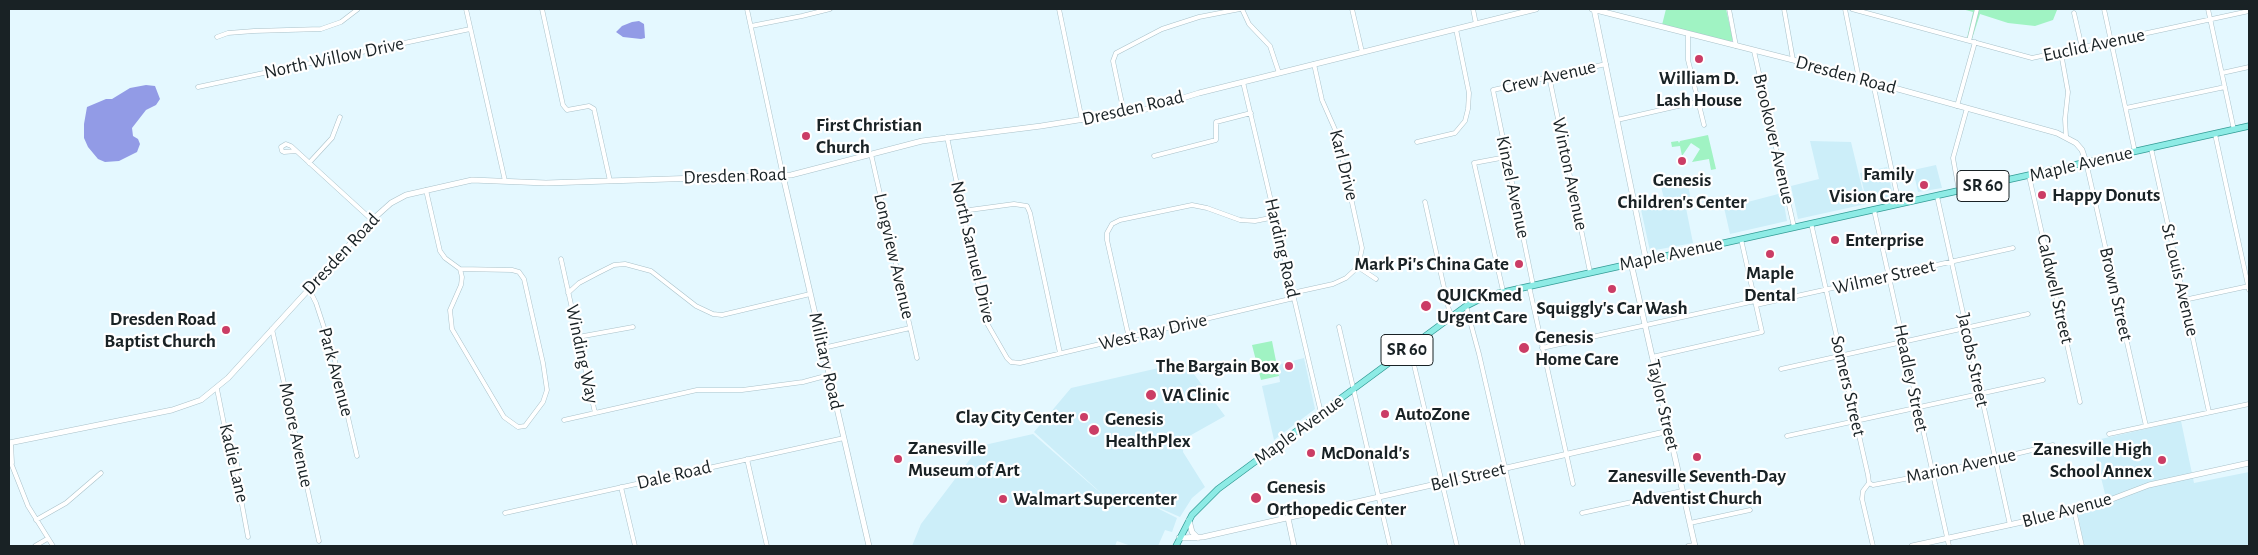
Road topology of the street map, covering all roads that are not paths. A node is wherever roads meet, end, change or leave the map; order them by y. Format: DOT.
graph roads {
  1 [pos="358,9"];
  2 [pos="466,9"];
  3 [pos="542,9"];
  4 [pos="747,9"];
  5 [pos="830,9"];
  6 [pos="1059,9"];
  7 [pos="1241,9"];
  8 [pos="1352,9"];
  9 [pos="1473,9"];
  10 [pos="1536,9"];
  11 [pos="1593,9"];
  12 [pos="1729,9"];
  13 [pos="1784,9"];
  14 [pos="1844,9"];
  15 [pos="1852,9"];
  16 [pos="1977,9"];
  17 [pos="2104,9"];
  18 [pos="2208,9"];
  19 [pos="2249,11"];
  20 [pos="2074,13"];
  21 [pos="2211,20"];
  22 [pos="1476,24"];
  23 [pos="751,26"];
  24 [pos="470,29"];
  25 [pos="1456,29"];
  26 [pos="1688,34"];
  27 [pos="217,37"];
  28 [pos="1969,41"];
  29 [pos="1975,42"];
  30 [pos="2112,42"];
  31 [pos="1736,46"];
  32 [pos="2082,48"];
  33 [pos="1754,51"];
  34 [pos="1362,52"];
  35 [pos="2061,53"];
  36 [pos="1793,60"];
  37 [pos="1314,64"];
  38 [pos="1606,64"];
  39 [pos="2249,67"];
  40 [pos="1279,73"];
  41 [pos="2222,73"];
  42 [pos="1549,76"];
  43 [pos="1859,79"];
  44 [pos="1243,82"];
  45 [pos="1872,82"];
  46 [pos="198,87"];
  47 [pos="2225,87"];
  48 [pos="1493,90"];
  49 [pos="1700,101"];
  50 [pos="1957,106"];
  51 [pos="1967,108"];
  52 [pos="2126,108"];
  53 [pos="1124,113"];
  54 [pos="1251,113"];
  55 [pos="340,117"];
  56 [pos="1082,120"];
  57 [pos="1617,120"];
  58 [pos="1704,125"];
  59 [pos="2249,126"];
  60 [pos="2234,130"];
  61 [pos="2215,134"];
  62 [pos="2066,136"];
  63 [pos="947,138"];
  64 [pos="1417,142"];
  65 [pos="2151,148"];
  66 [pos="296,152"];
  67 [pos="2135,152"];
  68 [pos="870,154"];
  69 [pos="1154,156"];
  70 [pos="1506,157"];
  71 [pos="309,162"];
  72 [pos="2086,162"];
  73 [pos="783,176"];
  74 [pos="2029,176"];
  75 [pos="505,181"];
  76 [pos="610,181"];
  77 [pos="426,190"];
  78 [pos="1959,191"];
  79 [pos="1937,196"];
  80 [pos="1424,202"];
  81 [pos="1899,204"];
  82 [pos="962,210"];
  83 [pos="1874,210"];
  84 [pos="1275,217"];
  85 [pos="372,220"];
  86 [pos="1811,223"];
  87 [pos="1794,227"];
  88 [pos="1741,239"];
  89 [pos="2013,248"];
  90 [pos="561,259"];
  91 [pos="1646,260"];
  92 [pos="1952,262"];
  93 [pos="1631,263"];
  94 [pos="1358,267"];
  95 [pos="460,269"];
  96 [pos="1590,272"];
  97 [pos="1889,276"];
  98 [pos="1376,279"];
  99 [pos="1531,285"];
  100 [pos="2249,287"];
  101 [pos="309,289"];
  102 [pos="1826,290"];
  103 [pos="1503,291"];
  104 [pos="568,293"];
  105 [pos="1292,293"];
  106 [pos="810,294"];
  107 [pos="1294,298"];
  108 [pos="2184,300"];
  109 [pos="1756,303"];
  110 [pos="1466,306"];
  111 [pos="2028,314"];
  112 [pos="1452,317"];
  113 [pos="1645,326"];
  114 [pos="633,327"];
  115 [pos="1339,327"];
  116 [pos="910,328"];
  117 [pos="1966,328"];
  118 [pos="272,329"];
  119 [pos="578,337"];
  120 [pos="1129,338"];
  121 [pos="1904,342"];
  122 [pos="823,348"];
  123 [pos="1410,348"];
  124 [pos="1542,348"];
  125 [pos="1060,353"];
  126 [pos="1840,355"];
  127 [pos="1652,357"];
  128 [pos="917,358"];
  129 [pos="1011,362"];
  130 [pos="1781,368"];
  131 [pos="829,375"];
  132 [pos="2043,380"];
  133 [pos="217,389"];
  134 [pos="1354,390"];
  135 [pos="1981,393"];
  136 [pos="2080,402"];
  137 [pos="2249,404"];
  138 [pos="1918,408"];
  139 [pos="2209,412"];
  140 [pos="595,413"];
  141 [pos="1321,414"];
  142 [pos="564,420"];
  143 [pos="1855,421"];
  144 [pos="2146,426"];
  145 [pos="1669,432"];
  146 [pos="2109,434"];
  147 [pos="1787,436"];
  148 [pos="844,438"];
  149 [pos="10,443"];
  150 [pos="2053,445"];
  151 [pos="1566,455"];
  152 [pos="356,456"];
  153 [pos="9,458"];
  154 [pos="748,459"];
  155 [pos="1995,460"];
  156 [pos="2249,463"];
  157 [pos="10,464"];
  158 [pos="1505,469"];
  159 [pos="101,473"];
  160 [pos="1932,473"];
  161 [pos="1442,483"];
  162 [pos="1573,484"];
  163 [pos="1869,484"];
  164 [pos="621,487"];
  165 [pos="1682,490"];
  166 [pos="1379,497"];
  167 [pos="1750,510"];
  168 [pos="2074,510"];
  169 [pos="505,513"];
  170 [pos="1582,513"];
  171 [pos="1288,518"];
  172 [pos="36,520"];
  173 [pos="1189,520"];
  174 [pos="1690,523"];
  175 [pos="2010,525"];
  176 [pos="248,537"];
  177 [pos="1179,538"];
  178 [pos="1199,538"];
  179 [pos="47,539"];
  180 [pos="1947,539"];
  181 [pos="319,541"];
  182 [pos="35,546"];
  183 [pos="53,546"];
  184 [pos="635,546"];
  185 [pos="767,546"];
  186 [pos="869,546"];
  187 [pos="1176,546"];
  188 [pos="1294,546"];
  189 [pos="1390,546"];
  190 [pos="1457,546"];
  191 [pos="1522,546"];
  192 [pos="1688,546"];
  193 [pos="1695,546"];
  194 [pos="1873,546"];
  195 [pos="1912,546"];
  196 [pos="1949,546"];
  197 [pos="2082,546"];
  1 -- 27 [label="street"];
  2 -- 24 [label="street"];
  3 -- 76 [label="street"];
  4 -- 23 [label="street"];
  5 -- 23 [label="street"];
  6 -- 56 [label="street"];
  7 -- 40 [label="street"];
  7 -- 53 [label="street"];
  8 -- 34 [label="street"];
  9 -- 22 [label="street"];
  10 -- 22 [label="street, Dresden Road"];
  11 -- 26 [label="street, Dresden Road"];
  11 -- 38 [label="street"];
  12 -- 31 [label="street"];
  13 -- 36 [label="street"];
  14 -- 43 [label="street"];
  15 -- 28 [label="street, Euclid Avenue"];
  16 -- 28 [label="street"];
  17 -- 30 [label="street"];
  18 -- 21 [label="street"];
  19 -- 21 [label="street, Euclid Avenue"];
  20 -- 32 [label="street"];
  21 -- 30 [label="street, Euclid Avenue"];
  21 -- 41 [label="street"];
  22 -- 25 [label="street, Dresden Road"];
  23 -- 73 [label="street"];
  24 -- 46 [label="street, North Willow Drive"];
  24 -- 75 [label="street"];
  25 -- 34 [label="street, Dresden Road"];
  25 -- 64 [label="street"];
  26 -- 31 [label="street, Dresden Road"];
  26 -- 49 [label="street"];
  28 -- 29 [label="street, Euclid Avenue"];
  29 -- 35 [label="street, Euclid Avenue"];
  29 -- 50 [label="street"];
  30 -- 32 [label="street, Euclid Avenue"];
  30 -- 52 [label="street"];
  31 -- 33 [label="street, Dresden Road"];
  32 -- 35 [label="street, Euclid Avenue"];
  33 -- 36 [label="street, Dresden Road"];
  33 -- 87 [label="street, Brookover Avenue"];
  34 -- 37 [label="street, Dresden Road"];
  35 -- 62 [label="street"];
  36 -- 43 [label="street, Dresden Road"];
  37 -- 40 [label="street, Dresden Road"];
  37 -- 94 [label="street, Karl Drive"];
  38 -- 42 [label="street, Crew Avenue"];
  38 -- 57 [label="street"];
  39 -- 41 [label="street"];
  40 -- 44 [label="street, Dresden Road"];
  41 -- 47 [label="street"];
  42 -- 48 [label="street, Crew Avenue"];
  42 -- 96 [label="street, Winton Avenue"];
  43 -- 45 [label="street, Dresden Road"];
  44 -- 53 [label="street, Dresden Road"];
  44 -- 54 [label="street, Harding Road"];
  45 -- 50 [label="street, Dresden Road"];
  45 -- 81 [label="street"];
  47 -- 52 [label="street"];
  47 -- 60 [label="street"];
  48 -- 70 [label="street, Kinzel Avenue"];
  49 -- 57 [label="street"];
  49 -- 58 [label="street"];
  50 -- 51 [label="street, Dresden Road"];
  51 -- 62 [label="street, Dresden Road"];
  51 -- 78 [label="street"];
  52 -- 67 [label="street"];
  53 -- 56 [label="street, Dresden Road"];
  54 -- 69 [label="street"];
  54 -- 84 [label="street, Harding Road"];
  55 -- 71 [label="street"];
  56 -- 63 [label="street, Dresden Road"];
  57 -- 91 [label="street"];
  59 -- 60 [label="main road, Maple Avenue / SR 60"];
  60 -- 61 [label="main road, Maple Avenue / SR 60"];
  61 -- 65 [label="main road, Maple Avenue / SR 60"];
  61 -- 100 [label="street"];
  62 -- 72 [label="street, Dresden Road"];
  63 -- 68 [label="street, Dresden Road"];
  63 -- 82 [label="street, North Samuel Drive"];
  65 -- 67 [label="main road, Maple Avenue / SR 60"];
  65 -- 108 [label="street, St Louis Avenue"];
  66 -- 71 [label="street"];
  67 -- 72 [label="main road, Maple Avenue / SR 60"];
  68 -- 73 [label="street, Dresden Road"];
  68 -- 116 [label="street, Longview Avenue"];
  70 -- 99 [label="street, Kinzel Avenue"];
  70 -- 103 [label="street"];
  71 -- 85 [label="street"];
  72 -- 74 [label="main road, Maple Avenue / SR 60"];
  72 -- 144 [label="street, Brown Street"];
  73 -- 76 [label="street, Dresden Road"];
  73 -- 106 [label="street, Military Road"];
  74 -- 78 [label="main road, Maple Avenue / SR 60"];
  74 -- 136 [label="street, Caldwell Street"];
  75 -- 76 [label="street, Dresden Road"];
  75 -- 77 [label="street, Dresden Road"];
  77 -- 85 [label="street, Dresden Road"];
  77 -- 95 [label="street"];
  78 -- 79 [label="main road, Maple Avenue / SR 60"];
  79 -- 81 [label="main road, Maple Avenue / SR 60"];
  79 -- 92 [label="street, Jacobs Street"];
  80 -- 112 [label="street"];
  81 -- 83 [label="main road, Maple Avenue / SR 60"];
  82 -- 125 [label="street"];
  82 -- 129 [label="street, North Samuel Drive"];
  83 -- 86 [label="main road, Maple Avenue / SR 60"];
  83 -- 97 [label="street, Headley Street"];
  84 -- 105 [label="street, Harding Road"];
  84 -- 120 [label="street"];
  85 -- 101 [label="street, Dresden Road"];
  86 -- 87 [label="main road, Maple Avenue / SR 60"];
  86 -- 102 [label="street, Somers Street"];
  87 -- 88 [label="main road, Maple Avenue / SR 60"];
  88 -- 91 [label="main road, Maple Avenue / SR 60"];
  88 -- 109 [label="street"];
  89 -- 92 [label="street, Wilmer Street"];
  90 -- 104 [label="street"];
  91 -- 93 [label="main road, Maple Avenue / SR 60"];
  92 -- 97 [label="street, Wilmer Street"];
  92 -- 117 [label="street, Jacobs Street"];
  93 -- 96 [label="main road, Maple Avenue / SR 60"];
  93 -- 113 [label="street, Taylor Street"];
  94 -- 98 [label="street"];
  94 -- 105 [label="street"];
  95 -- 95 [label="street"];
  96 -- 99 [label="main road, Maple Avenue / SR 60"];
  97 -- 102 [label="street, Wilmer Street"];
  97 -- 121 [label="street, Headley Street"];
  99 -- 103 [label="main road, Maple Avenue / SR 60"];
  99 -- 124 [label="street, Kinzel Avenue"];
  100 -- 108 [label="street"];
  101 -- 118 [label="street, Dresden Road"];
  101 -- 152 [label="street, Park Avenue"];
  102 -- 109 [label="street, Wilmer Street"];
  102 -- 126 [label="street, Somers Street"];
  103 -- 110 [label="main road, Maple Avenue / SR 60"];
  104 -- 106 [label="street, Winding Way"];
  104 -- 119 [label="street, Winding Way"];
  105 -- 107 [label="street, Harding Road"];
  106 -- 122 [label="street, Military Road"];
  107 -- 120 [label="street, West Ray Drive"];
  107 -- 141 [label="street, Harding Road"];
  108 -- 139 [label="street, St Louis Avenue"];
  109 -- 113 [label="street, Wilmer Street"];
  109 -- 127 [label="street"];
  110 -- 112 [label="main road, Maple Avenue / SR 60"];
  110 -- 158 [label="street"];
  111 -- 117 [label="street"];
  112 -- 123 [label="main road, Maple Avenue / SR 60"];
  113 -- 124 [label="street, Wilmer Street"];
  113 -- 127 [label="street, Taylor Street"];
  114 -- 119 [label="street"];
  115 -- 134 [label="street"];
  116 -- 122 [label="street"];
  116 -- 128 [label="street, Longview Avenue"];
  117 -- 121 [label="street"];
  117 -- 135 [label="street, Jacobs Street"];
  118 -- 133 [label="street, Dresden Road"];
  118 -- 181 [label="street, Moore Avenue"];
  119 -- 140 [label="street, Winding Way"];
  120 -- 125 [label="street, West Ray Drive"];
  121 -- 126 [label="street"];
  121 -- 138 [label="street, Headley Street"];
  122 -- 131 [label="street, Military Road"];
  123 -- 134 [label="main road, Maple Avenue / SR 60"];
  123 -- 161 [label="street"];
  124 -- 151 [label="street, Kinzel Avenue"];
  125 -- 129 [label="street, West Ray Drive"];
  126 -- 130 [label="street"];
  126 -- 143 [label="street, Somers Street"];
  127 -- 145 [label="street, Taylor Street"];
  131 -- 140 [label="street, Winding Way"];
  131 -- 148 [label="street, Military Road"];
  132 -- 135 [label="street"];
  133 -- 149 [label="street, Dresden Road"];
  133 -- 176 [label="street, Kadie Lane"];
  134 -- 141 [label="main road, Maple Avenue / SR 60"];
  134 -- 166 [label="street"];
  135 -- 138 [label="street"];
  135 -- 155 [label="street, Jacobs Street"];
  137 -- 139 [label="street"];
  138 -- 143 [label="street"];
  138 -- 160 [label="street, Headley Street"];
  139 -- 144 [label="street"];
  140 -- 142 [label="street, Winding Way"];
  141 -- 173 [label="main road, Maple Avenue / SR 60"];
  143 -- 147 [label="street"];
  143 -- 163 [label="street, Somers Street"];
  144 -- 146 [label="street"];
  145 -- 151 [label="street, Bell Street"];
  145 -- 165 [label="street, Taylor Street"];
  148 -- 154 [label="street, Dale Road"];
  148 -- 186 [label="street, Military Road"];
  149 -- 157 [label="street"];
  150 -- 155 [label="street, Marion Avenue"];
  151 -- 158 [label="street, Bell Street"];
  151 -- 162 [label="street, Kinzel Avenue"];
  153 -- 157 [label="street"];
  154 -- 164 [label="street, Dale Road"];
  154 -- 185 [label="street"];
  155 -- 160 [label="street, Marion Avenue"];
  155 -- 175 [label="street, Jacobs Street"];
  156 -- 168 [label="street, Blue Avenue"];
  157 -- 172 [label="street"];
  158 -- 161 [label="street, Bell Street"];
  158 -- 191 [label="street"];
  159 -- 172 [label="street"];
  160 -- 163 [label="street, Marion Avenue"];
  160 -- 180 [label="street, Headley Street"];
  161 -- 166 [label="street, Bell Street"];
  161 -- 190 [label="street"];
  163 -- 194 [label="street, Somers Street"];
  164 -- 169 [label="street, Dale Road"];
  164 -- 184 [label="street"];
  165 -- 170 [label="street"];
  165 -- 174 [label="street, Taylor Street"];
  166 -- 171 [label="street, Bell Street"];
  166 -- 189 [label="street"];
  167 -- 174 [label="street"];
  168 -- 175 [label="street, Blue Avenue"];
  168 -- 197 [label="street"];
  171 -- 178 [label="street, Bell Street"];
  171 -- 188 [label="street"];
  172 -- 179 [label="street"];
  173 -- 177 [label="main road, Maple Avenue / SR 60"];
  173 -- 178 [label="street"];
  174 -- 193 [label="street, Taylor Street"];
  175 -- 180 [label="street, Blue Avenue"];
  177 -- 178 [label="street, Bell Street"];
  177 -- 187 [label="main road, Maple Avenue / SR 60"];
  179 -- 182 [label="street"];
  179 -- 183 [label="street"];
  180 -- 195 [label="street, Blue Avenue"];
  180 -- 196 [label="street, Headley Street"];
  192 -- 193 [label="street"];
}
